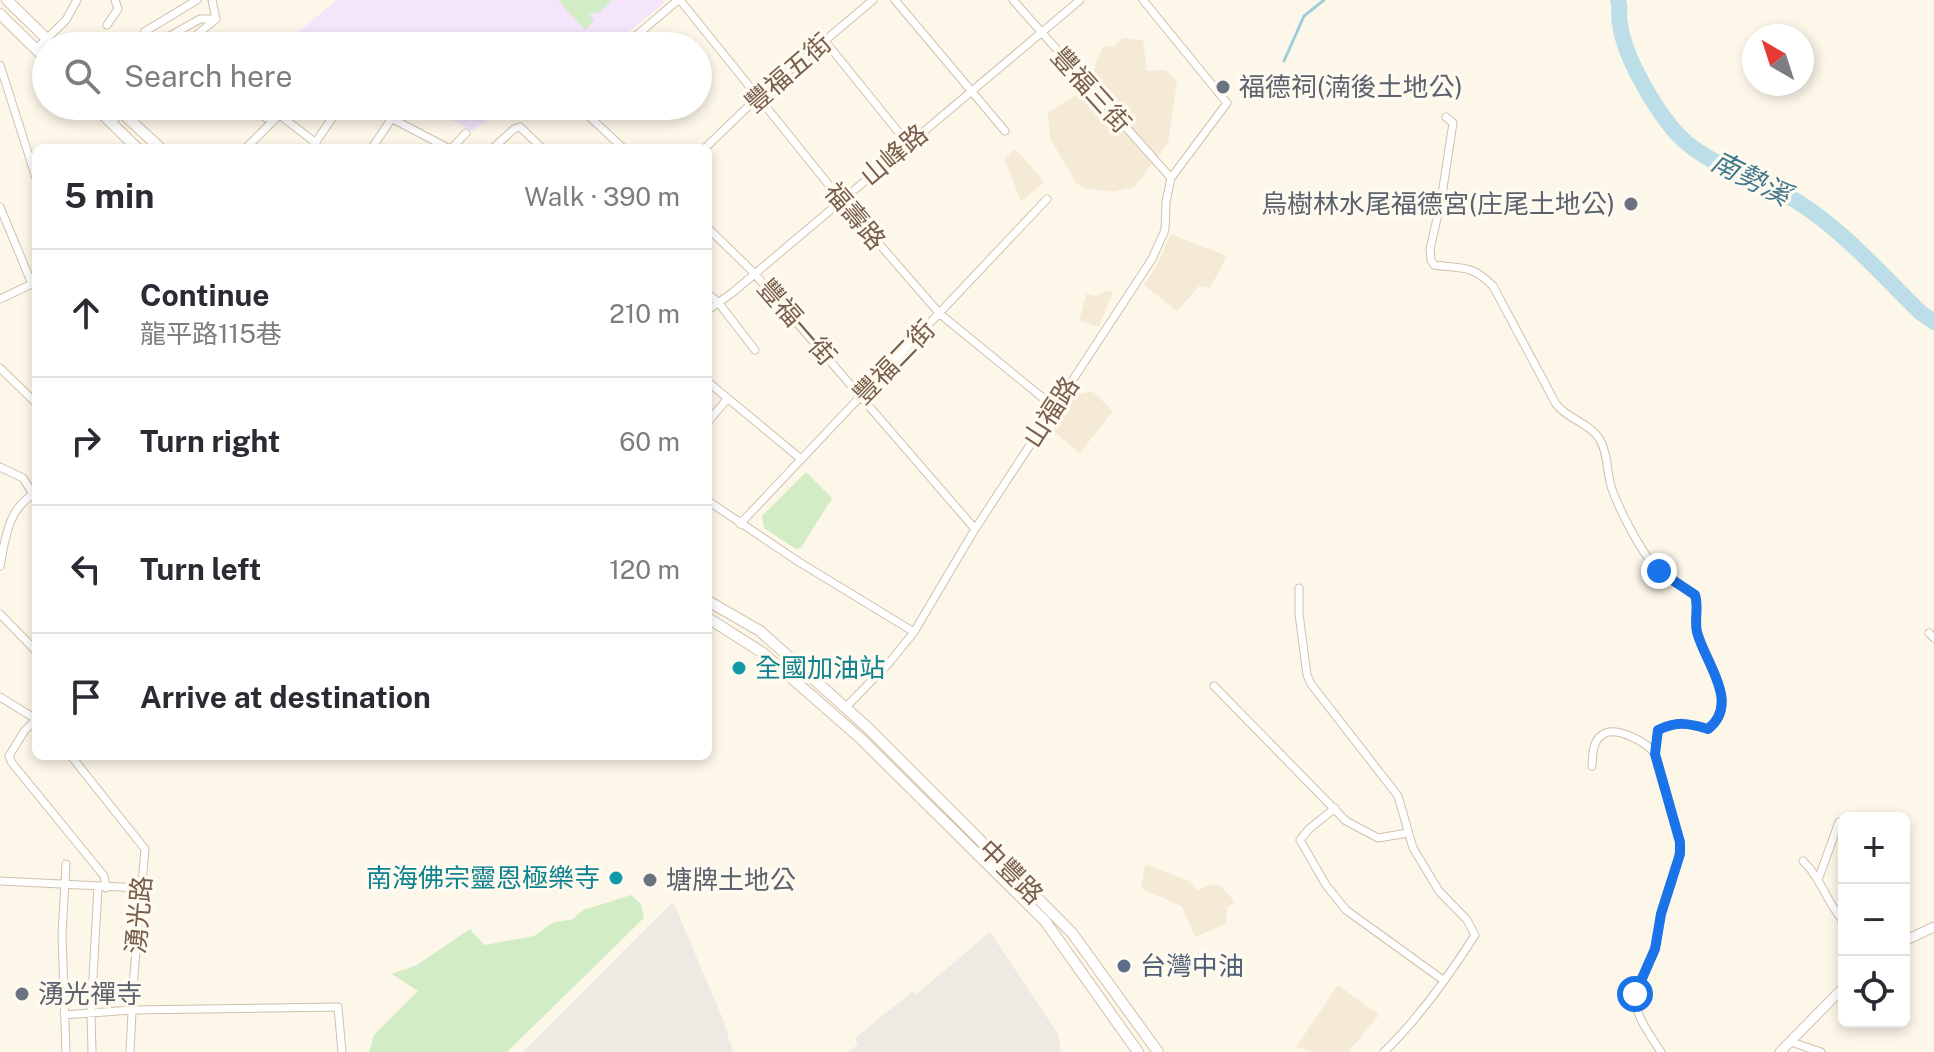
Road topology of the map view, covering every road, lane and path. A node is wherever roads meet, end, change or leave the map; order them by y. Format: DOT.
graph roads {
  1 [pos="7,0"];
  2 [pos="77,0"];
  3 [pos="115,0"];
  4 [pos="197,0"];
  5 [pos="212,0"];
  6 [pos="679,0"];
  7 [pos="873,0"];
  8 [pos="895,0"];
  9 [pos="1013,0"];
  10 [pos="1080,0"];
  11 [pos="1143,0"];
  12 [pos="0,14"];
  13 [pos="216,19"];
  14 [pos="107,25"];
  15 [pos="40,32"];
  16 [pos="57,32"];
  17 [pos="144,32"];
  18 [pos="177,32"];
  19 [pos="199,32"];
  20 [pos="641,32"];
  21 [pos="705,32"];
  22 [pos="1040,33"];
  23 [pos="712,41"];
  24 [pos="825,41"];
  25 [pos="32,45"];
  26 [pos="0,65"];
  27 [pos="970,91"];
  28 [pos="758,97"];
  29 [pos="1446,117"];
  30 [pos="108,120"];
  31 [pos="113,120"];
  32 [pos="133,120"];
  33 [pos="274,120"];
  34 [pos="286,120"];
  35 [pos="331,120"];
  36 [pos="391,120"];
  37 [pos="396,120"];
  38 [pos="593,120"];
  39 [pos="111,123"];
  40 [pos="1005,131"];
  41 [pos="466,133"];
  42 [pos="503,141"];
  43 [pos="133,144"];
  44 [pos="156,144"];
  45 [pos="250,144"];
  46 [pos="313,144"];
  47 [pos="315,144"];
  48 [pos="375,144"];
  49 [pos="442,144"];
  50 [pos="454,144"];
  51 [pos="499,144"];
  52 [pos="506,144"];
  53 [pos="538,144"];
  54 [pos="619,144"];
  55 [pos="709,144"];
  56 [pos="908,144"];
  57 [pos="32,165"];
  58 [pos="1171,178"];
  59 [pos="1047,199"];
  60 [pos="841,200"];
  61 [pos="0,207"];
  62 [pos="712,232"];
  63 [pos="754,273"];
  64 [pos="32,279"];
  65 [pos="32,284"];
  66 [pos="712,297"];
  67 [pos="0,299"];
  68 [pos="718,302"];
  69 [pos="712,307"];
  70 [pos="940,314"];
  71 [pos="755,350"];
  72 [pos="0,368"];
  73 [pos="712,386"];
  74 [pos="861,397"];
  75 [pos="32,399"];
  76 [pos="727,399"];
  77 [pos="1054,407"];
  78 [pos="712,417"];
  79 [pos="801,459"];
  80 [pos="0,467"];
  81 [pos="32,490"];
  82 [pos="32,495"];
  83 [pos="712,504"];
  84 [pos="740,524"];
  85 [pos="3,526"];
  86 [pos="975,529"];
  87 [pos="0,566"];
  88 [pos="1299,588"];
  89 [pos="712,603"];
  90 [pos="0,614"];
  91 [pos="712,621"];
  92 [pos="914,632"];
  93 [pos="32,647"];
  94 [pos="1214,686"];
  95 [pos="0,697"];
  96 [pos="845,708"];
  97 [pos="32,718"];
  98 [pos="32,721"];
  99 [pos="1655,754"];
  100 [pos="74,760"];
  101 [pos="1592,766"];
  102 [pos="1335,808"];
  103 [pos="1838,825"];
  104 [pos="1408,833"];
  105 [pos="1803,861"];
  106 [pos="66,864"];
  107 [pos="1818,880"];
  108 [pos="0,881"];
  109 [pos="64,884"];
  110 [pos="102,887"];
  111 [pos="141,888"];
  112 [pos="1838,914"];
  113 [pos="1934,927"];
  114 [pos="1910,938"];
  115 [pos="1090,959"];
  116 [pos="1079,967"];
  117 [pos="1443,980"];
  118 [pos="1838,993"];
  119 [pos="132,1010"];
  120 [pos="91,1014"];
  121 [pos="64,1015"];
  122 [pos="1791,1042"];
  123 [pos="66,1052"];
  124 [pos="92,1052"];
  125 [pos="130,1052"];
  126 [pos="342,1052"];
  127 [pos="1138,1052"];
  128 [pos="1158,1052"];
  129 [pos="1384,1052"];
  130 [pos="1661,1052"];
  131 [pos="1780,1052"];
  132 [pos="1821,1052"];
  1 -- 15 [label="main road"];
  2 -- 16 [label="street"];
  3 -- 14 [label="street"];
  4 -- 17 [label="street"];
  5 -- 13 [label="street"];
  6 -- 20 [label="street"];
  6 -- 21 [label="street, 福壽路"];
  7 -- 24 [label="street, 豐福五街"];
  8 -- 27 [label="street"];
  9 -- 22 [label="street, 豐福三街"];
  10 -- 22 [label="street, 山峰路"];
  11 -- 58 [label="street, 山福路"];
  12 -- 25 [label="main road"];
  13 -- 18 [label="street"];
  13 -- 19 [label="street"];
  22 -- 27 [label="street, 山峰路"];
  22 -- 58 [label="street, 豐福三街"];
  23 -- 28 [label="street, 福壽路"];
  24 -- 28 [label="street, 豐福五街"];
  24 -- 56 [label="street"];
  26 -- 57 [label="street"];
  27 -- 40 [label="street"];
  27 -- 56 [label="street, 山峰路"];
  28 -- 55 [label="street, 豐福五街"];
  28 -- 60 [label="street, 福壽路"];
  29 -- 99 [label="street"];
  30 -- 39 [label="main road"];
  31 -- 39 [label="street"];
  32 -- 44 [label="main road"];
  33 -- 45 [label="street"];
  34 -- 46 [label="street"];
  35 -- 47 [label="street"];
  36 -- 48 [label="street"];
  37 -- 49 [label="street"];
  38 -- 54 [label="street"];
  39 -- 43 [label="main road"];
  41 -- 50 [label="street"];
  42 -- 51 [label="street"];
  42 -- 52 [label="street"];
  42 -- 53 [label="street"];
  56 -- 60 [label="street, 山峰路"];
  58 -- 77 [label="street, 山福路"];
  59 -- 70 [label="street, 豐福二街"];
  60 -- 63 [label="street, 山峰路"];
  60 -- 70 [label="street, 福壽路"];
  61 -- 64 [label="street"];
  62 -- 63 [label="street, 豐福一街"];
  63 -- 68 [label="street, 山峰路"];
  63 -- 74 [label="street, 豐福一街"];
  65 -- 67 [label="street"];
  66 -- 68 [label="street"];
  68 -- 69 [label="street, 山峰路"];
  68 -- 71 [label="street"];
  70 -- 74 [label="street, 豐福二街"];
  70 -- 77 [label="street, 福壽路"];
  72 -- 75 [label="street"];
  73 -- 76 [label="street"];
  74 -- 79 [label="street, 豐福二街"];
  74 -- 86 [label="street, 豐福一街"];
  76 -- 78 [label="street"];
  76 -- 79 [label="street"];
  77 -- 86 [label="street, 山福路"];
  79 -- 84 [label="street, 豐福二街"];
  80 -- 81 [label="street"];
  82 -- 85 [label="street"];
  83 -- 84 [label="street"];
  84 -- 92 [label="street"];
  85 -- 87 [label="street"];
  86 -- 92 [label="street, 山福路"];
  88 -- 104 [label="street"];
  89 -- 96 [label="main road, 中豐路"];
  90 -- 93 [label="street"];
  91 -- 116 [label="main road, 中豐路"];
  92 -- 96 [label="street, 山福路"];
  94 -- 102 [label="street"];
  95 -- 97 [label="street"];
  96 -- 115 [label="main road, 中豐路"];
  98 -- 110 [label="street"];
  99 -- 101 [label="street"];
  99 -- 130 [label="street"];
  100 -- 111 [label="street, 湧光路"];
  102 -- 104 [label="street"];
  102 -- 117 [label="street"];
  103 -- 107 [label="street"];
  104 -- 117 [label="street"];
  105 -- 107 [label="street"];
  106 -- 109 [label="street"];
  107 -- 112 [label="street"];
  108 -- 109 [label="street"];
  109 -- 110 [label="street"];
  109 -- 121 [label="street"];
  110 -- 111 [label="street"];
  110 -- 120 [label="street"];
  111 -- 119 [label="street, 湧光路"];
  113 -- 114 [label="street"];
  115 -- 116 [label="main road"];
  115 -- 128 [label="main road, 中豐路"];
  116 -- 127 [label="main road, 中豐路"];
  117 -- 129 [label="street"];
  118 -- 122 [label="street"];
  119 -- 120 [label="street"];
  119 -- 125 [label="street, 湧光路"];
  119 -- 126 [label="street"];
  120 -- 121 [label="street"];
  120 -- 124 [label="street"];
  121 -- 123 [label="street"];
  122 -- 131 [label="street"];
  122 -- 132 [label="street"];
}
